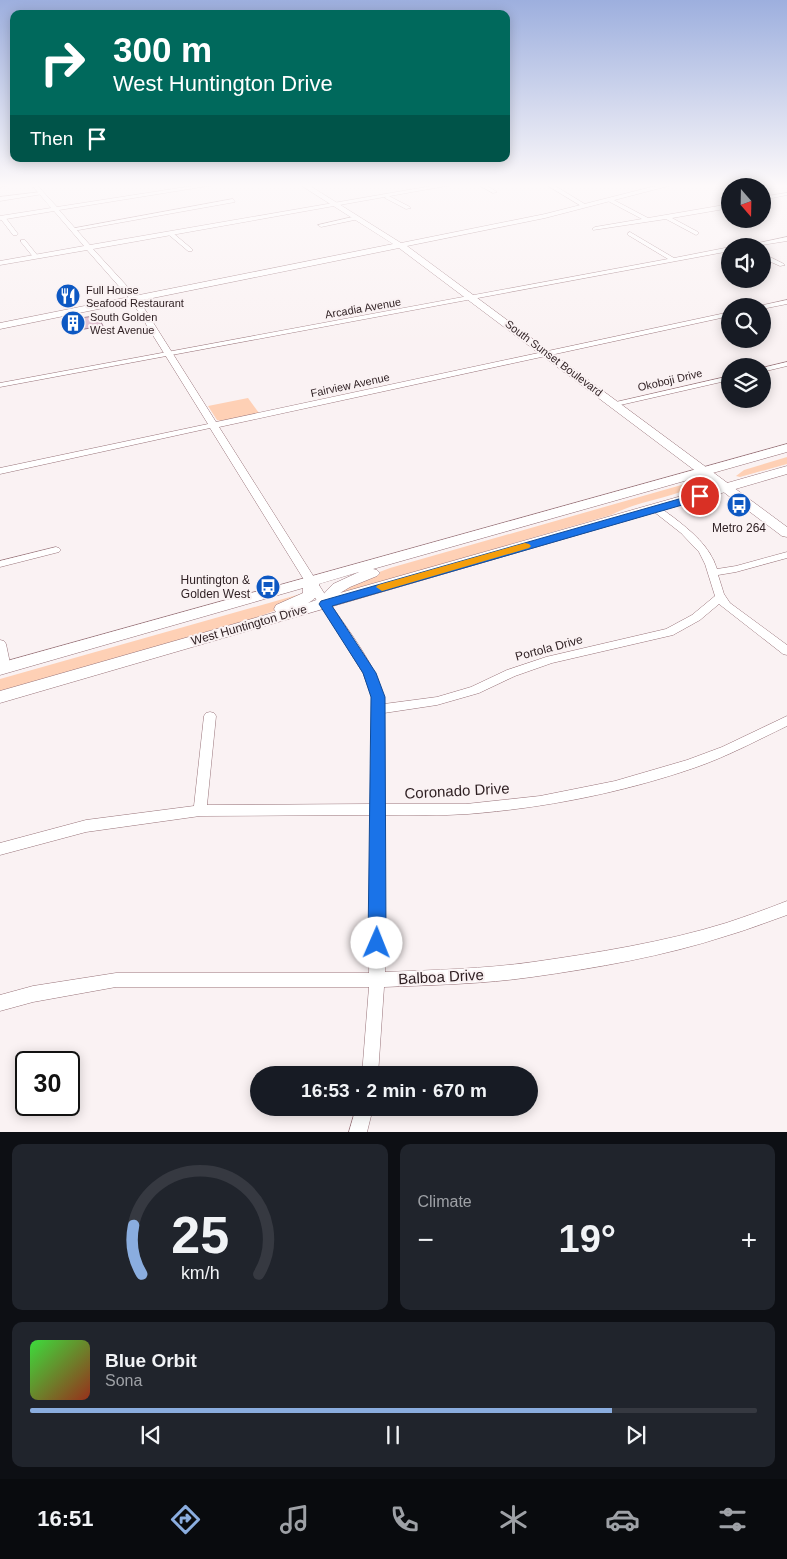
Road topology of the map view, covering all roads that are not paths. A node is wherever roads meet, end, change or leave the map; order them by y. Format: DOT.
graph roads {
  1 [pos="80,237"];
  2 [pos="155,237"];
  3 [pos="174,237"];
  4 [pos="388,237"];
  5 [pos="442,237"];
  6 [pos="635,237"];
  7 [pos="787,239"];
  8 [pos="23,241"];
  9 [pos="771,242"];
  10 [pos="401,245"];
  11 [pos="90,248"];
  12 [pos="190,250"];
  13 [pos="721,251"];
  14 [pos="36,258"];
  15 [pos="674,260"];
  16 [pos="771,260"];
  17 [pos="0,263"];
  18 [pos="782,265"];
  19 [pos="472,298"];
  20 [pos="134,299"];
  21 [pos="787,302"];
  22 [pos="771,305"];
  23 [pos="721,316"];
  24 [pos="0,326"];
  25 [pos="548,353"];
  26 [pos="170,354"];
  27 [pos="787,364"];
  28 [pos="771,368"];
  29 [pos="721,380"];
  30 [pos="0,385"];
  31 [pos="616,404"];
  32 [pos="214,425"];
  33 [pos="787,448"];
  34 [pos="772,452"];
  35 [pos="787,470"];
  36 [pos="0,471"];
  37 [pos="706,472"];
  38 [pos="728,488"];
  39 [pos="683,501"];
  40 [pos="656,509"];
  41 [pos="787,533"];
  42 [pos="56,550"];
  43 [pos="787,555"];
  44 [pos="392,558"];
  45 [pos="0,564"];
  46 [pos="714,572"];
  47 [pos="310,580"];
  48 [pos="719,598"];
  49 [pos="325,604"];
  50 [pos="259,622"];
  51 [pos="0,644"];
  52 [pos="787,651"];
  53 [pos="3,669"];
  54 [pos="0,697"];
  55 [pos="379,709"];
  56 [pos="210,716"];
  57 [pos="787,721"];
  58 [pos="200,811"];
  59 [pos="379,811"];
  60 [pos="0,849"];
  61 [pos="787,908"];
  62 [pos="376,980"];
  63 [pos="0,1003"];
  64 [pos="371,1066"];
  65 [pos="363,1116"];
  66 [pos="358,1132"];
  1 -- 11 [label="street"];
  2 -- 11 [label="street"];
  3 -- 12 [label="street"];
  4 -- 10 [label="main road, South Sunset Boulevard"];
  5 -- 10 [label="main road"];
  6 -- 15 [label="street"];
  7 -- 9 [label="street"];
  8 -- 14 [label="street"];
  10 -- 19 [label="main road, South Sunset Boulevard"];
  10 -- 20 [label="main road"];
  11 -- 14 [label="street"];
  11 -- 20 [label="street"];
  13 -- 15 [label="street, Arcadia Avenue"];
  14 -- 17 [label="street"];
  15 -- 19 [label="street, Arcadia Avenue"];
  16 -- 18 [label="street"];
  19 -- 25 [label="main road, South Sunset Boulevard"];
  19 -- 26 [label="street, Arcadia Avenue"];
  20 -- 24 [label="main road"];
  20 -- 26 [label="street"];
  21 -- 22 [label="street"];
  23 -- 25 [label="street, Fairview Avenue"];
  25 -- 31 [label="main road, South Sunset Boulevard"];
  25 -- 32 [label="street, Fairview Avenue"];
  26 -- 30 [label="street, Arcadia Avenue"];
  26 -- 32 [label="street"];
  27 -- 28 [label="street"];
  29 -- 31 [label="street, Okoboji Drive"];
  31 -- 37 [label="main road, South Sunset Boulevard"];
  32 -- 36 [label="street, Fairview Avenue"];
  32 -- 47 [label="street"];
  33 -- 34 [label="main road, West Huntington Drive"];
  34 -- 37 [label="main road, West Huntington Drive"];
  34 -- 38 [label="main road"];
  35 -- 38 [label="main road, West Huntington Drive"];
  37 -- 38 [label="main road, South Sunset Boulevard"];
  37 -- 39 [label="main road"];
  37 -- 44 [label="main road, West Huntington Drive"];
  38 -- 39 [label="main road, West Huntington Drive"];
  38 -- 41 [label="main road, South Sunset Boulevard"];
  39 -- 40 [label="main road, West Huntington Drive"];
  40 -- 46 [label="street"];
  40 -- 49 [label="main road, West Huntington Drive"];
  42 -- 45 [label="street"];
  43 -- 46 [label="street"];
  44 -- 47 [label="main road, West Huntington Drive"];
  44 -- 49 [label="main road"];
  46 -- 48 [label="street"];
  47 -- 49 [label="street"];
  47 -- 50 [label="main road"];
  47 -- 53 [label="main road, West Huntington Drive"];
  48 -- 52 [label="street"];
  48 -- 55 [label="street, Portola Drive"];
  49 -- 50 [label="main road, West Huntington Drive"];
  49 -- 55 [label="street"];
  50 -- 54 [label="main road, West Huntington Drive"];
  51 -- 53 [label="street"];
  55 -- 59 [label="street"];
  56 -- 58 [label="street"];
  57 -- 59 [label="street, Coronado Drive"];
  58 -- 59 [label="street, Coronado Drive"];
  58 -- 60 [label="street, Coronado Drive"];
  59 -- 62 [label="street"];
  61 -- 62 [label="street, Balboa Drive"];
  62 -- 63 [label="street, Balboa Drive"];
  62 -- 64 [label="street"];
  65 -- 66 [label="street"];
}
